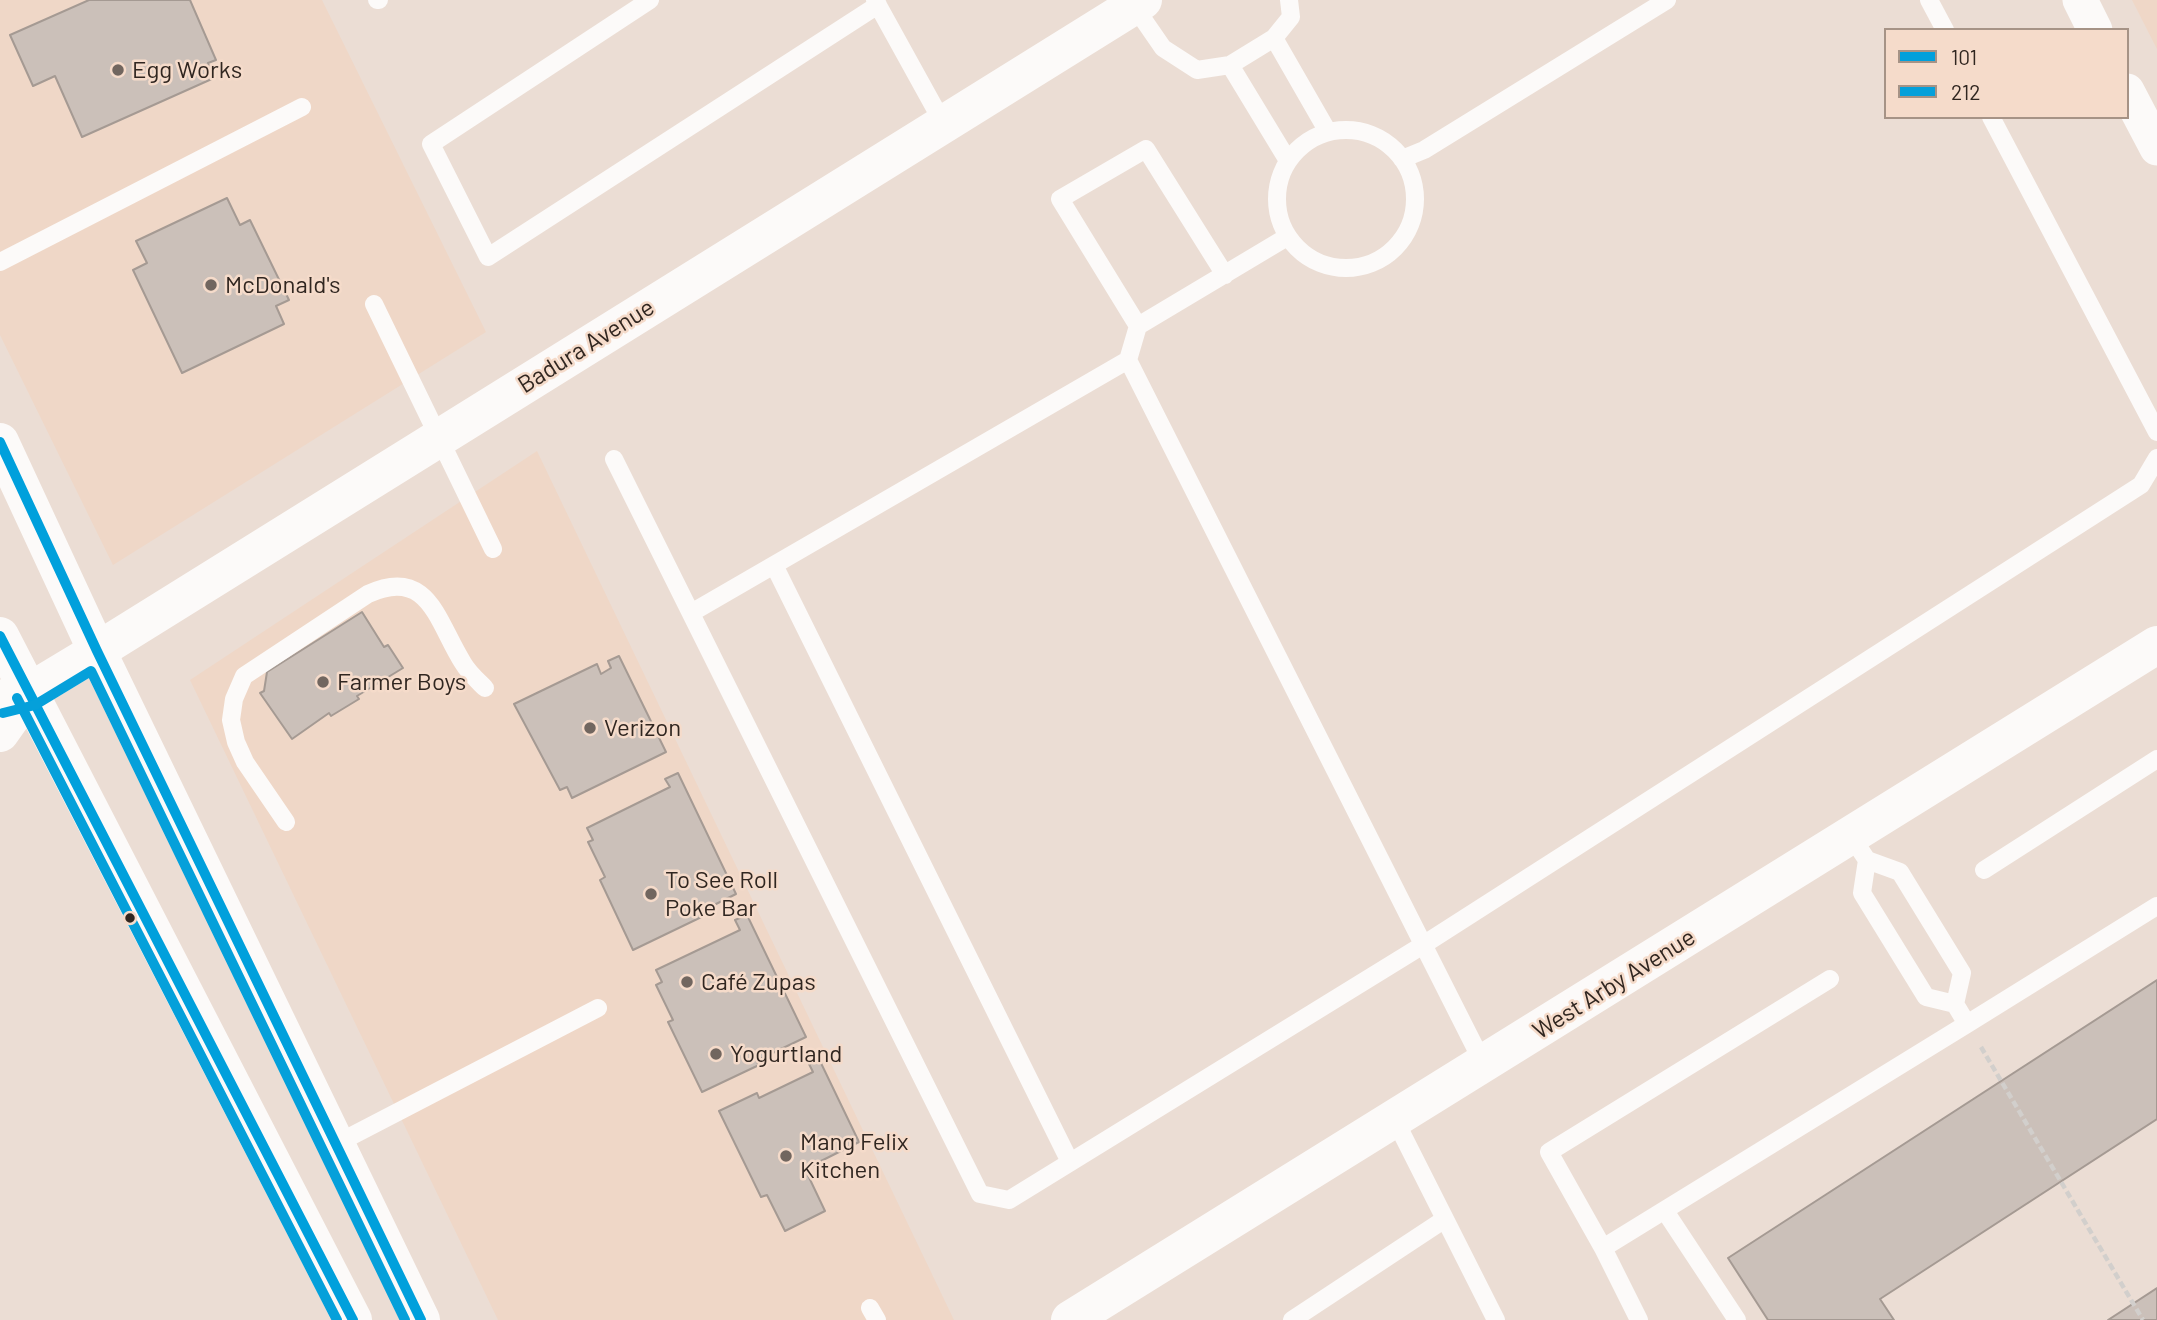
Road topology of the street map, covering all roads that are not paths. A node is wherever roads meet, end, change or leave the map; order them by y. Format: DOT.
graph roads {
  1 [pos="650,0"];
  2 [pos="1289,0"];
  3 [pos="1667,0"];
  4 [pos="1929,0"];
  5 [pos="2080,0"];
  6 [pos="877,3"];
  7 [pos="1138,3"];
  8 [pos="1944,28"];
  9 [pos="2094,28"];
  10 [pos="1274,38"];
  11 [pos="1230,65"];
  12 [pos="2129,95"];
  13 [pos="302,107"];
  14 [pos="1992,119"];
  15 [pos="943,123"];
  16 [pos="1328,132"];
  17 [pos="2157,148"];
  18 [pos="1287,159"];
  19 [pos="1402,159"];
  20 [pos="1287,237"];
  21 [pos="0,262"];
  22 [pos="1225,275"];
  23 [pos="374,304"];
  24 [pos="1138,326"];
  25 [pos="1128,360"];
  26 [pos="2157,432"];
  27 [pos="440,437"];
  28 [pos="0,442"];
  29 [pos="2157,458"];
  30 [pos="614,459"];
  31 [pos="493,549"];
  32 [pos="774,565"];
  33 [pos="691,613"];
  34 [pos="0,635"];
  35 [pos="2157,645"];
  36 [pos="97,651"];
  37 [pos="485,688"];
  38 [pos="15,696"];
  39 [pos="0,733"];
  40 [pos="2157,759"];
  41 [pos="286,822"];
  42 [pos="1859,848"];
  43 [pos="1984,870"];
  44 [pos="2157,906"];
  45 [pos="1423,945"];
  46 [pos="1830,979"];
  47 [pos="1955,1004"];
  48 [pos="598,1008"];
  49 [pos="1967,1024"];
  50 [pos="1484,1065"];
  51 [pos="1395,1120"];
  52 [pos="336,1144"];
  53 [pos="1070,1161"];
  54 [pos="1665,1211"];
  55 [pos="1445,1220"];
  56 [pos="1603,1248"];
  57 [pos="353,1320"];
  58 [pos="421,1320"];
  59 [pos="1070,1320"];
  60 [pos="1292,1320"];
  61 [pos="1496,1320"];
  62 [pos="1639,1320"];
  63 [pos="1737,1320"];
  1 -- 6 [label="lane"];
  2 -- 10 [label="lane"];
  3 -- 19 [label="lane"];
  4 -- 8 [label="lane"];
  5 -- 9 [label="street"];
  6 -- 15 [label="lane"];
  7 -- 11 [label="lane"];
  7 -- 15 [label="main road, Badura Avenue"];
  10 -- 11 [label="lane"];
  10 -- 16 [label="lane"];
  11 -- 18 [label="lane"];
  12 -- 17 [label="street"];
  13 -- 21 [label="lane"];
  14 -- 26 [label="lane"];
  15 -- 27 [label="main road, Badura Avenue"];
  16 -- 18 [label="lane"];
  16 -- 19 [label="lane"];
  18 -- 20 [label="lane"];
  19 -- 20 [label="lane"];
  20 -- 22 [label="lane"];
  22 -- 24 [label="lane"];
  22 -- 24 [label="lane"];
  23 -- 27 [label="lane"];
  24 -- 25 [label="lane"];
  25 -- 32 [label="lane"];
  25 -- 45 [label="lane"];
  27 -- 31 [label="lane"];
  27 -- 36 [label="main road, Badura Avenue"];
  28 -- 36 [label="main road"];
  29 -- 45 [label="lane"];
  30 -- 33 [label="lane"];
  32 -- 33 [label="lane"];
  32 -- 53 [label="lane"];
  33 -- 53 [label="lane"];
  34 -- 38 [label="main road"];
  35 -- 42 [label="main road, West Arby Avenue"];
  36 -- 38 [label="main road, Badura Avenue"];
  36 -- 52 [label="main road"];
  37 -- 41 [label="lane"];
  38 -- 39 [label="main road, Badura Avenue"];
  38 -- 57 [label="main road"];
  40 -- 43 [label="lane"];
  42 -- 47 [label="lane"];
  42 -- 47 [label="lane"];
  42 -- 50 [label="main road, West Arby Avenue"];
  44 -- 49 [label="lane"];
  45 -- 50 [label="lane"];
  45 -- 53 [label="lane"];
  46 -- 56 [label="lane"];
  47 -- 49 [label="lane"];
  48 -- 52 [label="lane"];
  49 -- 54 [label="lane"];
  50 -- 51 [label="main road, West Arby Avenue"];
  51 -- 55 [label="lane"];
  51 -- 59 [label="main road, West Arby Avenue"];
  52 -- 58 [label="main road"];
  54 -- 56 [label="lane"];
  54 -- 63 [label="lane"];
  55 -- 60 [label="lane"];
  55 -- 61 [label="lane"];
  56 -- 62 [label="lane"];
}
